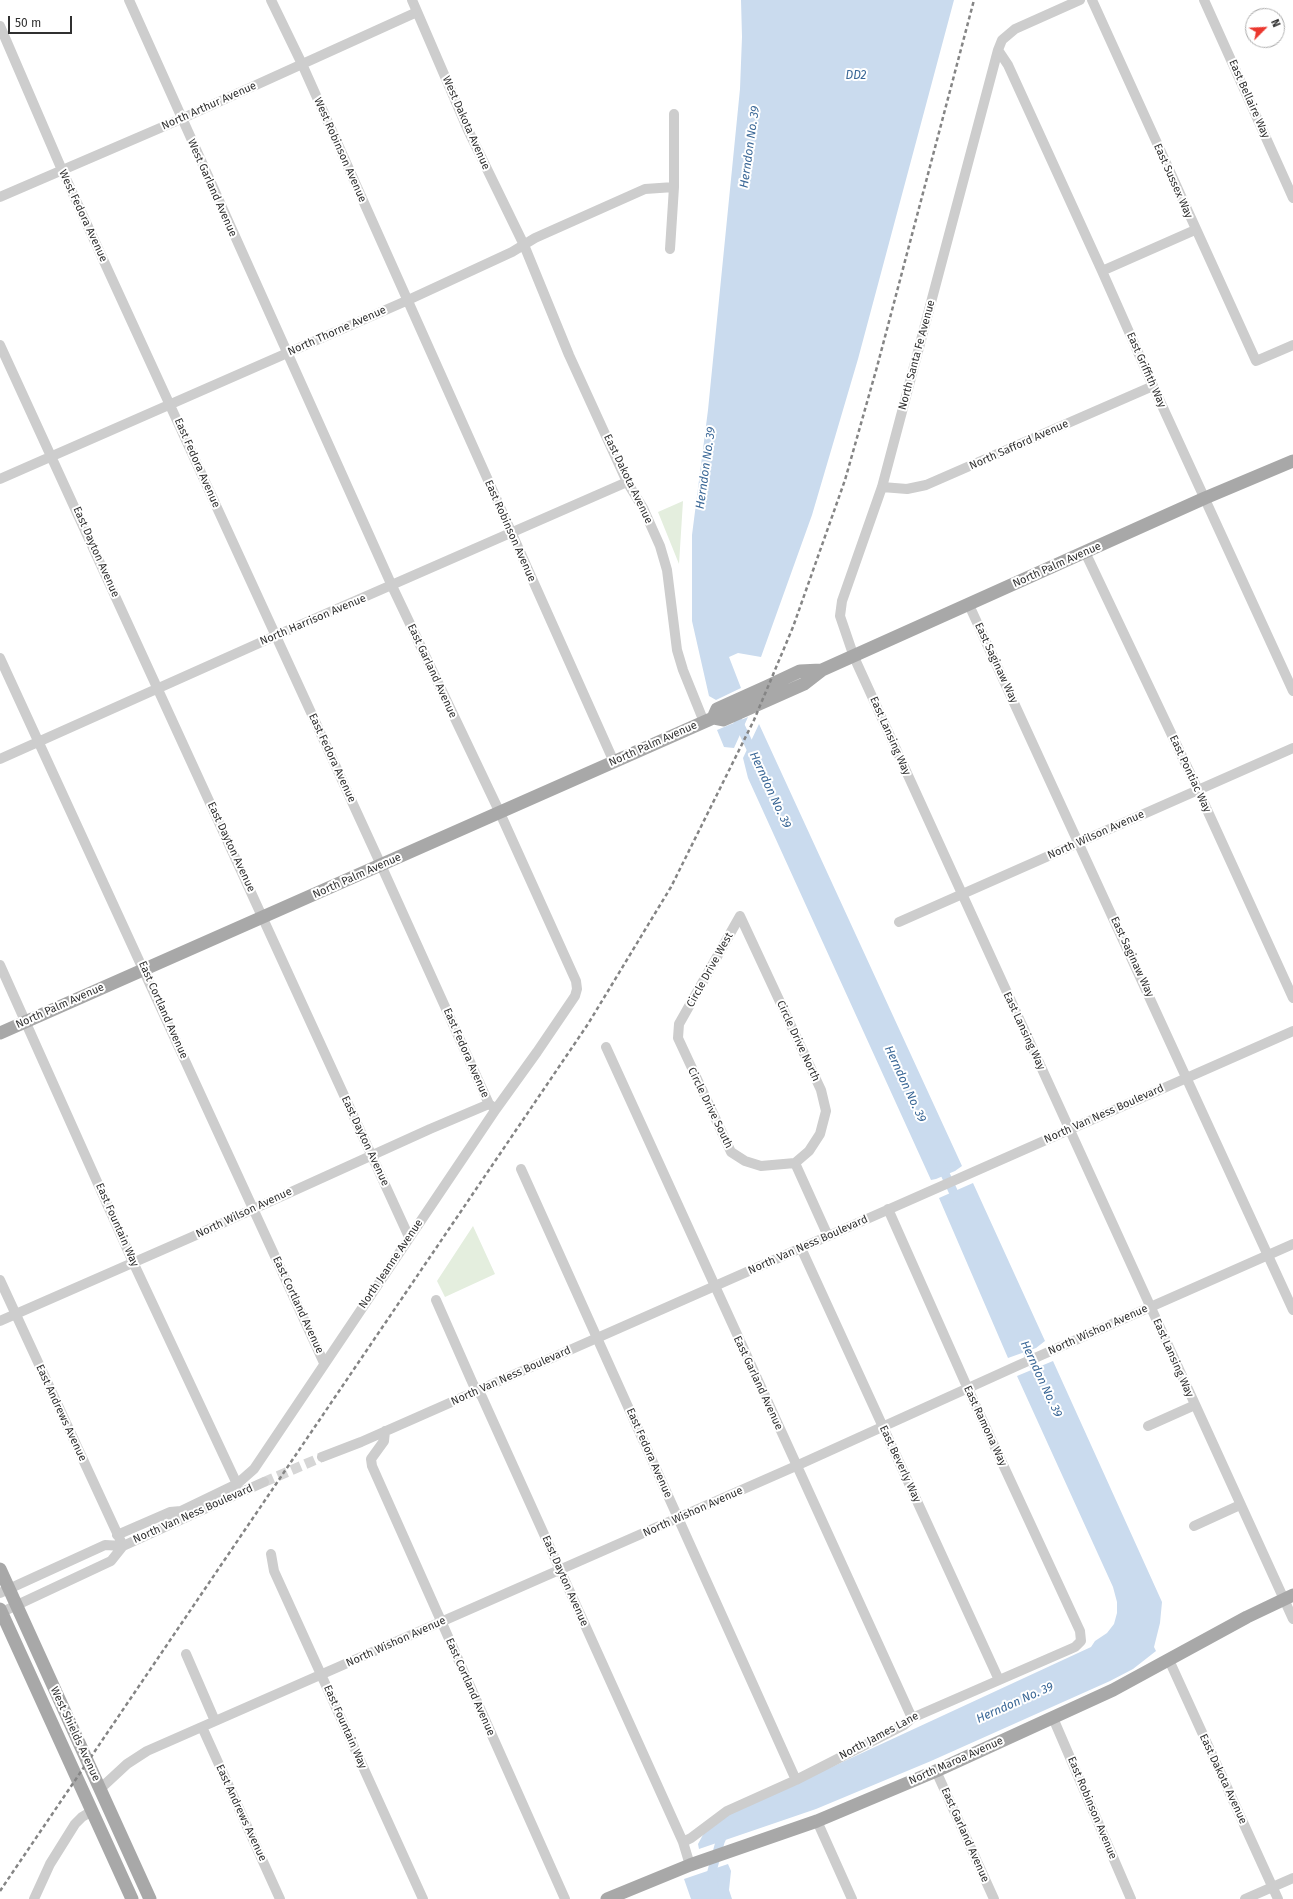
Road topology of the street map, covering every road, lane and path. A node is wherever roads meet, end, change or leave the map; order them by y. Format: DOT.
graph roads {
  1 [pos="128,0"];
  2 [pos="271,0"];
  3 [pos="412,0"];
  4 [pos="1092,0"];
  5 [pos="1204,0"];
  6 [pos="1075,1"];
  7 [pos="417,12"];
  8 [pos="0,26"];
  9 [pos="998,50"];
  10 [pos="302,64"];
  11 [pos="674,114"];
  12 [pos="180,119"];
  13 [pos="62,170"];
  14 [pos="674,187"];
  15 [pos="0,197"];
  16 [pos="1293,198"];
  17 [pos="1195,230"];
  18 [pos="524,245"];
  19 [pos="670,249"];
  20 [pos="1102,271"];
  21 [pos="406,301"];
  22 [pos="0,345"];
  23 [pos="1293,345"];
  24 [pos="286,353"];
  25 [pos="1153,386"];
  26 [pos="170,404"];
  27 [pos="52,456"];
  28 [pos="1293,461"];
  29 [pos="0,479"];
  30 [pos="628,482"];
  31 [pos="882,486"];
  32 [pos="1205,498"];
  33 [pos="511,533"];
  34 [pos="1084,552"];
  35 [pos="392,586"];
  36 [pos="969,605"];
  37 [pos="275,636"];
  38 [pos="854,656"];
  39 [pos="0,658"];
  40 [pos="158,689"];
  41 [pos="1293,691"];
  42 [pos="715,717"];
  43 [pos="39,742"];
  44 [pos="1293,748"];
  45 [pos="0,759"];
  46 [pos="614,762"];
  47 [pos="1198,790"];
  48 [pos="500,813"];
  49 [pos="1079,842"];
  50 [pos="381,865"];
  51 [pos="961,894"];
  52 [pos="740,916"];
  53 [pos="263,917"];
  54 [pos="899,922"];
  55 [pos="0,965"];
  56 [pos="144,969"];
  57 [pos="577,989"];
  58 [pos="1293,998"];
  59 [pos="26,1021"];
  60 [pos="679,1024"];
  61 [pos="1293,1031"];
  62 [pos="0,1033"];
  63 [pos="606,1047"];
  64 [pos="1187,1078"];
  65 [pos="492,1107"];
  66 [pos="1069,1129"];
  67 [pos="371,1155"];
  68 [pos="795,1164"];
  69 [pos="521,1169"];
  70 [pos="253,1208"];
  71 [pos="888,1210"];
  72 [pos="828,1236"];
  73 [pos="409,1237"];
  74 [pos="1293,1244"];
  75 [pos="802,1248"];
  76 [pos="1268,1256"];
  77 [pos="133,1262"];
  78 [pos="0,1280"];
  79 [pos="714,1286"];
  80 [pos="436,1300"];
  81 [pos="1150,1307"];
  82 [pos="1293,1310"];
  83 [pos="16,1314"];
  84 [pos="0,1321"];
  85 [pos="597,1338"];
  86 [pos="324,1363"];
  87 [pos="968,1389"];
  88 [pos="478,1390"];
  89 [pos="1194,1405"];
  90 [pos="1148,1426"];
  91 [pos="883,1427"];
  92 [pos="385,1431"];
  93 [pos="322,1457"];
  94 [pos="796,1466"];
  95 [pos="264,1482"];
  96 [pos="237,1484"];
  97 [pos="1240,1505"];
  98 [pos="180,1511"];
  99 [pos="678,1518"];
  100 [pos="1194,1526"];
  101 [pos="162,1528"];
  102 [pos="117,1535"];
  103 [pos="122,1546"];
  104 [pos="271,1554"];
  105 [pos="0,1569"];
  106 [pos="560,1570"];
  107 [pos="4,1591"];
  108 [pos="1288,1597"];
  109 [pos="16,1606"];
  110 [pos="0,1611"];
  111 [pos="1293,1620"];
  112 [pos="441,1623"];
  113 [pos="1081,1641"];
  114 [pos="186,1654"];
  115 [pos="1168,1660"];
  116 [pos="321,1676"];
  117 [pos="999,1680"];
  118 [pos="912,1718"];
  119 [pos="1053,1718"];
  120 [pos="215,1721"];
  121 [pos="202,1727"];
  122 [pos="936,1770"];
  123 [pos="796,1780"];
  124 [pos="100,1789"];
  125 [pos="92,1811"];
  126 [pos="817,1821"];
  127 [pos="683,1842"];
  128 [pos="690,1865"];
  129 [pos="1293,1878"];
  130 [pos="1273,1887"];
  131 [pos="34,1899"];
  132 [pos="132,1899"];
  133 [pos="150,1899"];
  134 [pos="280,1899"];
  135 [pos="423,1899"];
  136 [pos="565,1899"];
  137 [pos="607,1899"];
  138 [pos="852,1899"];
  139 [pos="994,1899"];
  140 [pos="1131,1899"];
  141 [pos="1245,1899"];
  142 [pos="1278,1899"];
  1 -- 12 [label="street, West Garland Avenue"];
  2 -- 10 [label="street, West Robinson Avenue"];
  3 -- 7 [label="street, West Dakota Avenue"];
  4 -- 17 [label="street, East Sussex Way"];
  5 -- 16 [label="street, East Bellaire Way"];
  6 -- 9 [label="street"];
  7 -- 10 [label="street, North Arthur Avenue"];
  7 -- 18 [label="street, West Dakota Avenue"];
  8 -- 13 [label="street, West Fedora Avenue"];
  9 -- 20 [label="street, East Griffith Way"];
  9 -- 31 [label="street, North Santa Fe Avenue"];
  10 -- 12 [label="street, North Arthur Avenue"];
  10 -- 21 [label="street, West Robinson Avenue"];
  11 -- 14 [label="street"];
  12 -- 13 [label="street, North Arthur Avenue"];
  12 -- 24 [label="street, West Garland Avenue"];
  13 -- 15 [label="street, North Arthur Avenue"];
  13 -- 26 [label="street, West Fedora Avenue"];
  14 -- 18 [label="street, North Thorne Avenue"];
  14 -- 19 [label="street"];
  17 -- 20 [label="street"];
  17 -- 23 [label="street, East Sussex Way"];
  18 -- 21 [label="street, North Thorne Avenue"];
  18 -- 30 [label="street, East Dakota Avenue"];
  20 -- 25 [label="street, East Griffith Way"];
  21 -- 24 [label="street, North Thorne Avenue"];
  21 -- 33 [label="street, East Robinson Avenue"];
  22 -- 27 [label="street, East Dayton Avenue"];
  24 -- 26 [label="street, North Thorne Avenue"];
  24 -- 35 [label="street, East Garland Avenue"];
  25 -- 31 [label="street, North Safford Avenue"];
  25 -- 32 [label="street, East Griffith Way"];
  26 -- 27 [label="street, North Thorne Avenue"];
  26 -- 37 [label="street, East Fedora Avenue"];
  27 -- 29 [label="street, North Thorne Avenue"];
  27 -- 40 [label="street, East Dayton Avenue"];
  28 -- 32 [label="main road, North Palm Avenue"];
  30 -- 33 [label="street, North Harrison Avenue"];
  30 -- 42 [label="street, East Dakota Avenue"];
  31 -- 38 [label="street, North Santa Fe Avenue"];
  32 -- 34 [label="main road, North Palm Avenue"];
  32 -- 41 [label="street, East Griffith Way"];
  33 -- 35 [label="street, North Harrison Avenue"];
  33 -- 46 [label="street, East Robinson Avenue"];
  34 -- 36 [label="main road, North Palm Avenue"];
  34 -- 47 [label="street, East Pontiac Way"];
  35 -- 37 [label="street, North Harrison Avenue"];
  35 -- 48 [label="street, East Garland Avenue"];
  36 -- 38 [label="main road, North Palm Avenue"];
  36 -- 49 [label="street, East Saginaw Way"];
  37 -- 40 [label="street, North Harrison Avenue"];
  37 -- 50 [label="street, East Fedora Avenue"];
  38 -- 42 [label="main road, North Palm Avenue"];
  38 -- 51 [label="street, East Lansing Way"];
  39 -- 43 [label="street, East Cortland Avenue"];
  40 -- 43 [label="street, North Harrison Avenue"];
  40 -- 53 [label="street, East Dayton Avenue"];
  42 -- 46 [label="main road, North Palm Avenue"];
  43 -- 45 [label="street, North Harrison Avenue"];
  43 -- 56 [label="street, East Cortland Avenue"];
  44 -- 47 [label="street, North Wilson Avenue"];
  46 -- 48 [label="main road, North Palm Avenue"];
  47 -- 49 [label="street, North Wilson Avenue"];
  47 -- 58 [label="street, East Pontiac Way"];
  48 -- 50 [label="main road, North Palm Avenue"];
  48 -- 57 [label="street, East Garland Avenue"];
  49 -- 51 [label="street, North Wilson Avenue"];
  49 -- 64 [label="street, East Saginaw Way"];
  50 -- 53 [label="main road, North Palm Avenue"];
  50 -- 65 [label="street, East Fedora Avenue"];
  51 -- 54 [label="street, North Wilson Avenue"];
  51 -- 66 [label="street, East Lansing Way"];
  52 -- 60 [label="street, Circle Drive West"];
  52 -- 68 [label="street, Circle Drive North"];
  53 -- 56 [label="main road, North Palm Avenue"];
  53 -- 67 [label="street, East Dayton Avenue"];
  55 -- 59 [label="street, East Fountain Way"];
  56 -- 59 [label="main road, North Palm Avenue"];
  56 -- 70 [label="street, East Cortland Avenue"];
  57 -- 65 [label="street, North Jeanne Avenue"];
  59 -- 62 [label="main road, North Palm Avenue"];
  59 -- 77 [label="street, East Fountain Way"];
  60 -- 68 [label="street, Circle Drive South"];
  61 -- 64 [label="street, North Van Ness Boulevard"];
  63 -- 79 [label="street, East Garland Avenue"];
  64 -- 66 [label="street, North Van Ness Boulevard"];
  64 -- 76 [label="street, East Saginaw Way"];
  65 -- 67 [label="street, North Wilson Avenue"];
  65 -- 73 [label="street, North Jeanne Avenue"];
  66 -- 71 [label="street, North Van Ness Boulevard"];
  66 -- 81 [label="street, East Lansing Way"];
  67 -- 70 [label="street, North Wilson Avenue"];
  67 -- 73 [label="street, East Dayton Avenue"];
  68 -- 72 [label="street"];
  69 -- 85 [label="street, East Fedora Avenue"];
  70 -- 77 [label="street, North Wilson Avenue"];
  70 -- 86 [label="street, East Cortland Avenue"];
  71 -- 72 [label="street, North Van Ness Boulevard"];
  71 -- 87 [label="street, East Ramona Way"];
  72 -- 75 [label="street, North Van Ness Boulevard"];
  73 -- 86 [label="street, North Jeanne Avenue"];
  74 -- 76 [label="street, North Wishon Avenue"];
  75 -- 79 [label="street, North Van Ness Boulevard"];
  75 -- 91 [label="street, East Beverly Way"];
  76 -- 81 [label="street, North Wishon Avenue"];
  76 -- 82 [label="street, East Saginaw Way"];
  77 -- 83 [label="street, North Wilson Avenue"];
  77 -- 96 [label="street, East Fountain Way"];
  78 -- 83 [label="street, East Andrews Avenue"];
  79 -- 85 [label="street, North Van Ness Boulevard"];
  79 -- 94 [label="street, East Garland Avenue"];
  80 -- 88 [label="street, East Dayton Avenue"];
  81 -- 87 [label="street, North Wishon Avenue"];
  81 -- 89 [label="street, East Lansing Way"];
  83 -- 84 [label="street, North Wilson Avenue"];
  83 -- 102 [label="street, East Andrews Avenue"];
  85 -- 88 [label="street, North Van Ness Boulevard"];
  85 -- 99 [label="street, East Fedora Avenue"];
  86 -- 96 [label="street, North Jeanne Avenue"];
  87 -- 91 [label="street, North Wishon Avenue"];
  87 -- 113 [label="street, East Ramona Way"];
  88 -- 92 [label="street, North Van Ness Boulevard"];
  88 -- 106 [label="street, East Dayton Avenue"];
  89 -- 90 [label="street, East Lansing Way"];
  89 -- 97 [label="street, East Lansing Way"];
  91 -- 94 [label="street, North Wishon Avenue"];
  91 -- 117 [label="street, East Beverly Way"];
  92 -- 93 [label="street, North Van Ness Boulevard"];
  92 -- 112 [label="street, East Cortland Avenue"];
  94 -- 99 [label="street, North Wishon Avenue"];
  94 -- 118 [label="street, East Garland Avenue"];
  95 -- 101 [label="street, North Van Ness Boulevard"];
  96 -- 98 [label="street, North Jeanne Avenue"];
  97 -- 100 [label="street"];
  97 -- 108 [label="street, East Lansing Way"];
  98 -- 101 [label="street, North Jeanne Avenue"];
  98 -- 102 [label="street, North Jeanne Avenue"];
  99 -- 106 [label="street, North Wishon Avenue"];
  99 -- 123 [label="street, East Fedora Avenue"];
  101 -- 103 [label="street, North Van Ness Boulevard"];
  102 -- 103 [label="street, East Andrews Avenue"];
  103 -- 107 [label="street, North Van Ness Boulevard"];
  103 -- 109 [label="street, North Van Ness Boulevard"];
  104 -- 116 [label="street, East Fountain Way"];
  105 -- 107 [label="main road, West Shields Avenue"];
  106 -- 112 [label="street, North Wishon Avenue"];
  106 -- 127 [label="street, East Dayton Avenue"];
  107 -- 109 [label="main road, West Shields Avenue"];
  108 -- 111 [label="street, East Lansing Way"];
  108 -- 115 [label="main road, North Maroa Avenue"];
  109 -- 110 [label="street, North Van Ness Boulevard"];
  109 -- 124 [label="main road, West Shields Avenue"];
  110 -- 125 [label="main road, West Shields Avenue"];
  112 -- 116 [label="street, North Wishon Avenue"];
  112 -- 136 [label="street, East Cortland Avenue"];
  113 -- 117 [label="street, North James Lane"];
  114 -- 120 [label="street"];
  115 -- 119 [label="main road, North Maroa Avenue"];
  115 -- 130 [label="street, East Dakota Avenue"];
  116 -- 120 [label="street, North Wishon Avenue"];
  116 -- 135 [label="street, East Fountain Way"];
  117 -- 118 [label="street, North James Lane"];
  118 -- 123 [label="street, North James Lane"];
  119 -- 122 [label="main road, North Maroa Avenue"];
  119 -- 140 [label="street, East Robinson Avenue"];
  120 -- 121 [label="street, North Wishon Avenue"];
  121 -- 124 [label="street, North Wishon Avenue"];
  121 -- 134 [label="street, East Andrews Avenue"];
  122 -- 126 [label="main road, North Maroa Avenue"];
  122 -- 139 [label="street, East Garland Avenue"];
  123 -- 127 [label="street, North James Lane"];
  124 -- 133 [label="main road, West Shields Avenue"];
  125 -- 131 [label="street"];
  125 -- 132 [label="main road, West Shields Avenue"];
  126 -- 128 [label="main road, North Maroa Avenue"];
  126 -- 138 [label="street"];
  127 -- 128 [label="street, East Dayton Avenue"];
  128 -- 137 [label="main road, North Maroa Avenue"];
  129 -- 130 [label="street"];
  130 -- 141 [label="street"];
  130 -- 142 [label="street, East Dakota Avenue"];
}
